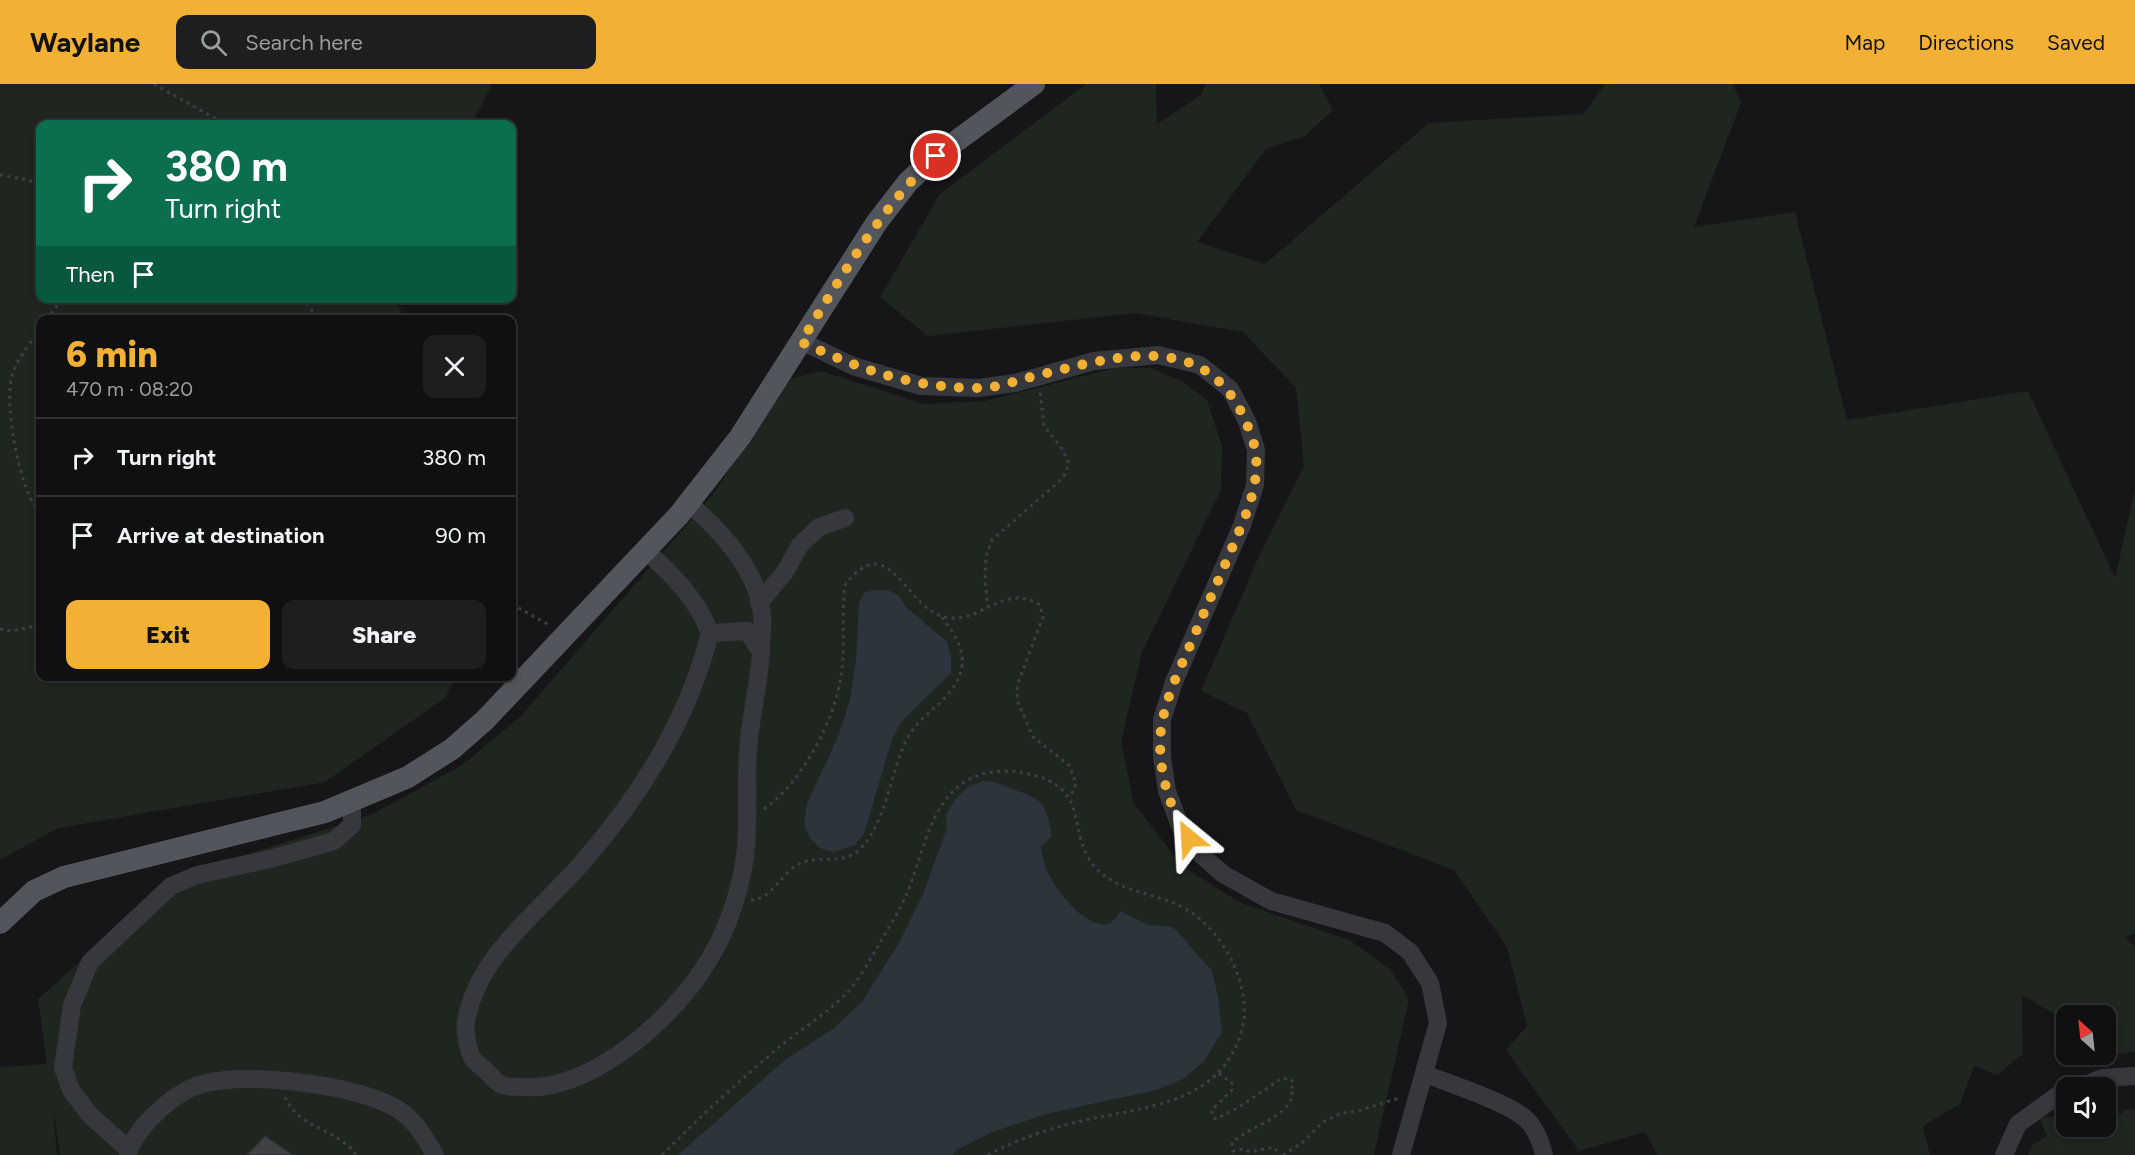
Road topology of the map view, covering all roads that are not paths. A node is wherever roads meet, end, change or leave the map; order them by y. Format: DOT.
graph roads {
  1 [pos="1034,84"];
  2 [pos="801,342"];
  3 [pos="688,503"];
  4 [pos="845,518"];
  5 [pos="646,551"];
  6 [pos="759,603"];
  7 [pos="710,633"];
  8 [pos="761,652"];
  9 [pos="352,801"];
  10 [pos="0,923"];
  11 [pos="1425,1074"];
  12 [pos="2135,1076"];
  13 [pos="2116,1077"];
  14 [pos="2056,1096"];
  15 [pos="128,1152"];
  16 [pos="435,1155"];
  17 [pos="1401,1155"];
  18 [pos="1544,1155"];
  19 [pos="2004,1155"];
  1 -- 2 [label="main road"];
  2 -- 3 [label="main road"];
  2 -- 11 [label="street"];
  3 -- 5 [label="main road"];
  3 -- 6 [label="street"];
  4 -- 6 [label="street"];
  5 -- 7 [label="street"];
  5 -- 9 [label="main road"];
  6 -- 8 [label="street"];
  7 -- 8 [label="street"];
  7 -- 8 [label="street"];
  9 -- 10 [label="main road"];
  9 -- 15 [label="street"];
  11 -- 17 [label="street"];
  11 -- 18 [label="street"];
  12 -- 13 [label="street"];
  14 -- 19 [label="street"];
  15 -- 16 [label="street"];
}
